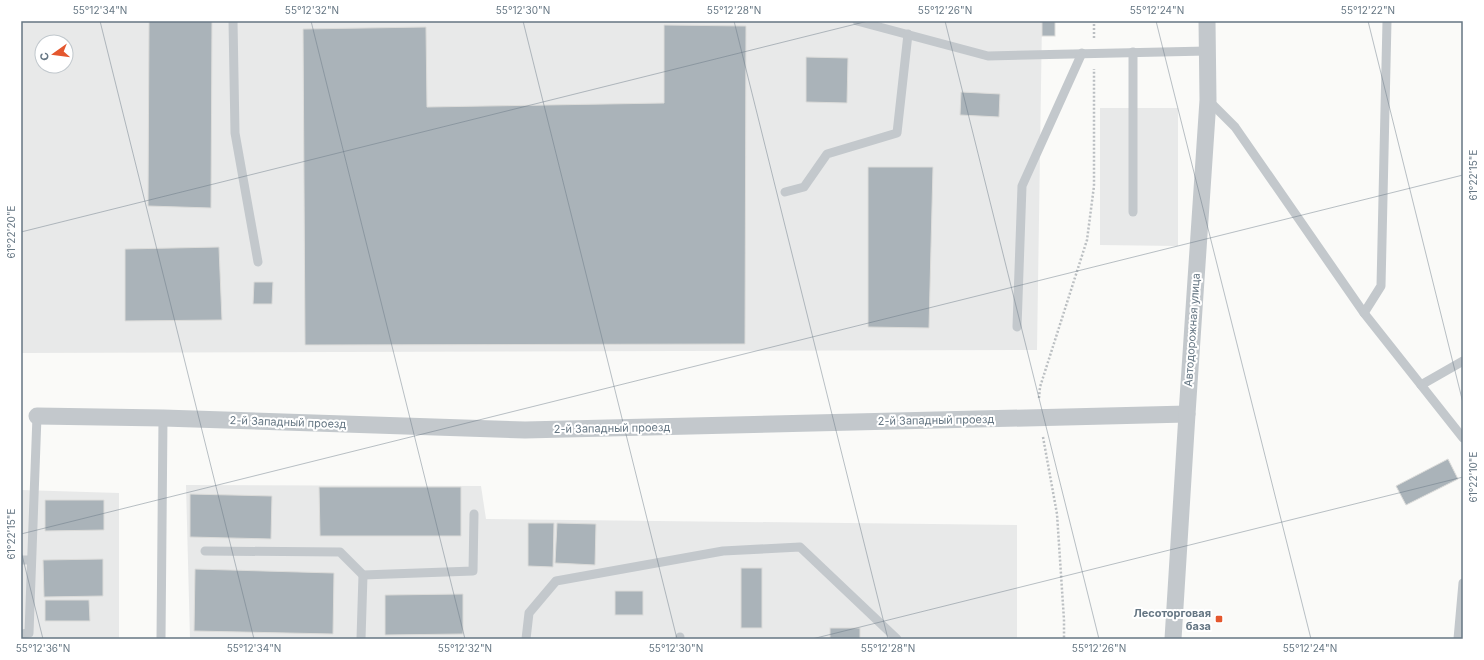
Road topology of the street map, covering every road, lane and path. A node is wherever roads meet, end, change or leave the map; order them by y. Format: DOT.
graph roads {
  1 [pos="233,21"];
  2 [pos="858,21"];
  3 [pos="1094,21"];
  4 [pos="1207,21"];
  5 [pos="1387,21"];
  6 [pos="908,34"];
  7 [pos="1207,51"];
  8 [pos="1133,52"];
  9 [pos="1094,53"];
  10 [pos="1082,54"];
  11 [pos="1208,100"];
  12 [pos="785,192"];
  13 [pos="1133,212"];
  14 [pos="258,262"];
  15 [pos="1364,313"];
  16 [pos="1017,326"];
  17 [pos="1463,361"];
  18 [pos="1421,385"];
  19 [pos="1186,414"];
  20 [pos="37,416"];
  21 [pos="1039,417"];
  22 [pos="164,418"];
  23 [pos="1463,438"];
  24 [pos="474,514"];
  25 [pos="205,551"];
  26 [pos="21,560"];
  27 [pos="31,560"];
  28 [pos="363,575"];
  29 [pos="1463,584"];
  30 [pos="26,635"];
  31 [pos="161,639"];
  32 [pos="361,639"];
  33 [pos="526,639"];
  34 [pos="898,639"];
  35 [pos="1064,639"];
  36 [pos="1174,639"];
  37 [pos="1458,639"];
  1 -- 14 [label="lane"];
  2 -- 6 [label="lane"];
  3 -- 9 [label="path"];
  4 -- 7 [label="street, Автодорожная улица"];
  5 -- 15 [label="lane"];
  6 -- 10 [label="lane"];
  6 -- 12 [label="lane"];
  7 -- 8 [label="lane"];
  7 -- 11 [label="street, Автодорожная улица"];
  8 -- 9 [label="lane"];
  8 -- 13 [label="lane"];
  9 -- 10 [label="lane"];
  9 -- 21 [label="path"];
  10 -- 16 [label="lane"];
  11 -- 15 [label="lane"];
  11 -- 19 [label="street, Автодорожная улица"];
  15 -- 18 [label="lane"];
  17 -- 18 [label="lane"];
  18 -- 23 [label="lane"];
  19 -- 21 [label="street, 2-й Западный проезд"];
  19 -- 36 [label="street, Автодорожная улица"];
  20 -- 22 [label="street, 2-й Западный проезд"];
  20 -- 27 [label="lane"];
  21 -- 22 [label="street, 2-й Западный проезд"];
  21 -- 35 [label="path"];
  22 -- 31 [label="lane"];
  24 -- 28 [label="lane"];
  25 -- 28 [label="lane"];
  26 -- 27 [label="lane"];
  27 -- 30 [label="lane"];
  28 -- 32 [label="lane"];
  29 -- 37 [label="lane"];
  33 -- 34 [label="lane"];
}
